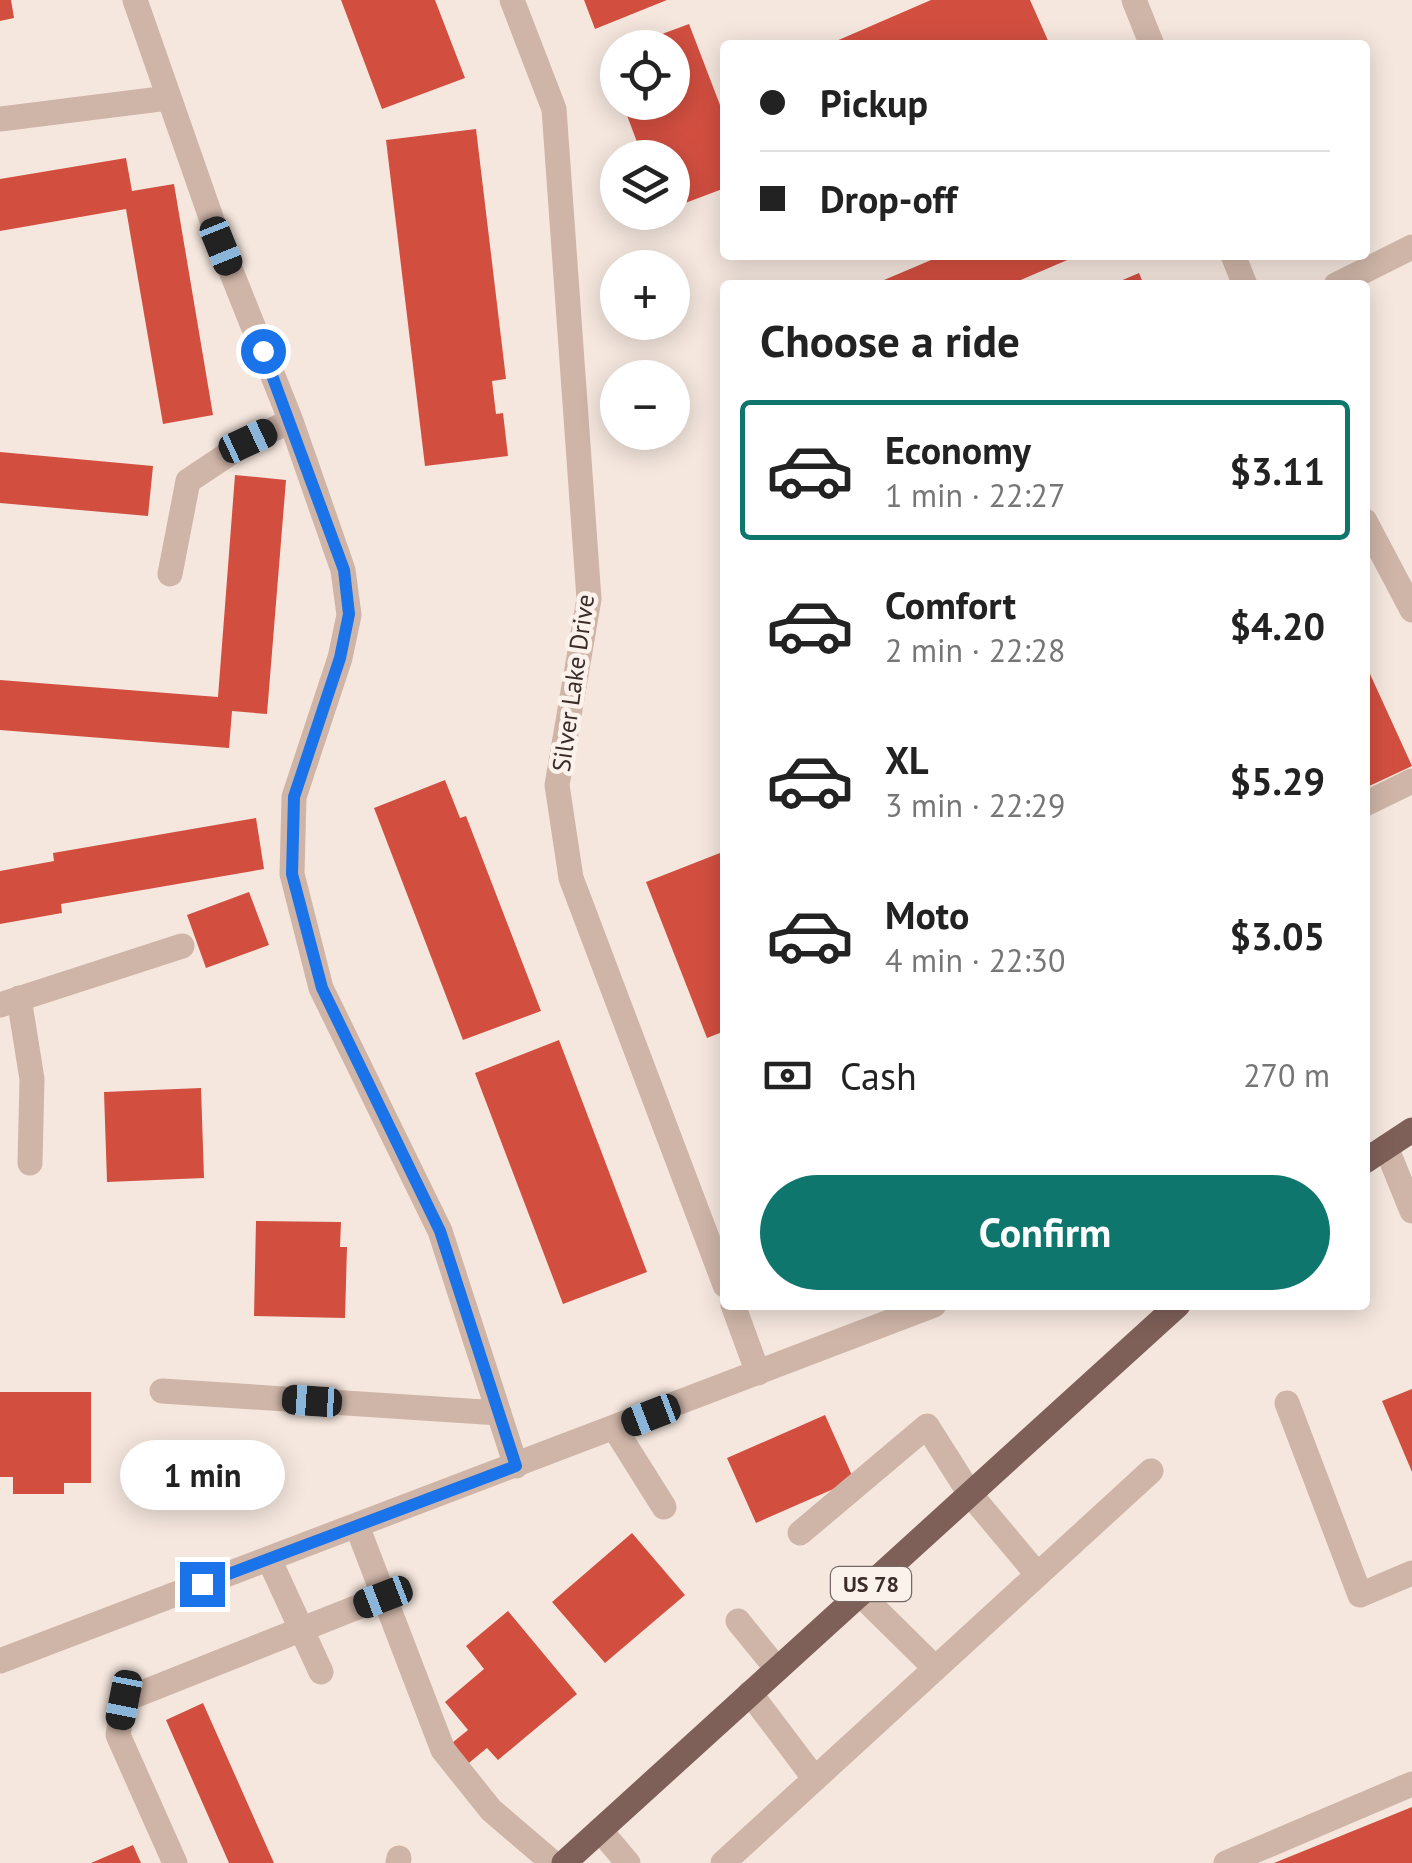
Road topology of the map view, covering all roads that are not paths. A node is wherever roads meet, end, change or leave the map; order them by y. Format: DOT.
graph roads {
  1 [pos="135,0"];
  2 [pos="512,0"];
  3 [pos="1134,0"];
  4 [pos="1150,40"];
  5 [pos="168,98"];
  6 [pos="0,119"];
  7 [pos="1412,247"];
  8 [pos="1346,280"];
  9 [pos="291,421"];
  10 [pos="1370,530"];
  11 [pos="170,574"];
  12 [pos="1412,610"];
  13 [pos="1412,781"];
  14 [pos="1370,802"];
  15 [pos="182,946"];
  16 [pos="10,1002"];
  17 [pos="1412,1130"];
  18 [pos="1375,1154"];
  19 [pos="30,1163"];
  20 [pos="1412,1211"];
  21 [pos="720,1272"];
  22 [pos="734,1310"];
  23 [pos="921,1310"];
  24 [pos="1167,1310"];
  25 [pos="758,1373"];
  26 [pos="162,1391"];
  27 [pos="1287,1403"];
  28 [pos="499,1413"];
  29 [pos="615,1429"];
  30 [pos="516,1466"];
  31 [pos="1151,1470"];
  32 [pos="970,1494"];
  33 [pos="664,1507"];
  34 [pos="357,1526"];
  35 [pos="800,1533"];
  36 [pos="269,1559"];
  37 [pos="1412,1573"];
  38 [pos="1037,1574"];
  39 [pos="860,1594"];
  40 [pos="383,1597"];
  41 [pos="738,1622"];
  42 [pos="302,1629"];
  43 [pos="0,1661"];
  44 [pos="935,1668"];
  45 [pos="777,1669"];
  46 [pos="321,1672"];
  47 [pos="750,1694"];
  48 [pos="815,1779"];
  49 [pos="1412,1784"];
  50 [pos="600,1830"];
  51 [pos="176,1863"];
  52 [pos="553,1863"];
  53 [pos="564,1863"];
  54 [pos="628,1863"];
  55 [pos="723,1863"];
  56 [pos="1226,1863"];
  1 -- 5 [label="street"];
  2 -- 21 [label="street, Silver Lake Drive"];
  3 -- 4 [label="street"];
  5 -- 6 [label="street"];
  5 -- 9 [label="street"];
  7 -- 8 [label="street"];
  9 -- 11 [label="street"];
  9 -- 28 [label="street"];
  10 -- 12 [label="street"];
  13 -- 14 [label="street"];
  15 -- 16 [label="street"];
  16 -- 19 [label="street"];
  17 -- 18 [label="main road"];
  18 -- 20 [label="street"];
  22 -- 25 [label="street"];
  23 -- 25 [label="street"];
  24 -- 32 [label="main road, US 78"];
  25 -- 29 [label="street"];
  26 -- 28 [label="street"];
  27 -- 37 [label="street"];
  28 -- 30 [label="street"];
  29 -- 30 [label="street"];
  29 -- 33 [label="street"];
  30 -- 34 [label="street"];
  31 -- 38 [label="street"];
  32 -- 35 [label="street"];
  32 -- 38 [label="street"];
  32 -- 39 [label="main road, US 78"];
  34 -- 36 [label="street"];
  34 -- 40 [label="street"];
  36 -- 42 [label="street"];
  36 -- 43 [label="street"];
  38 -- 44 [label="street"];
  39 -- 44 [label="street"];
  39 -- 45 [label="main road, US 78"];
  40 -- 42 [label="street"];
  40 -- 52 [label="street"];
  41 -- 45 [label="street"];
  42 -- 46 [label="street"];
  42 -- 51 [label="street"];
  44 -- 48 [label="street"];
  45 -- 47 [label="main road, US 78"];
  47 -- 48 [label="street"];
  47 -- 50 [label="main road, US 78"];
  48 -- 55 [label="street"];
  49 -- 56 [label="street"];
  50 -- 53 [label="main road, US 78"];
  50 -- 54 [label="street"];
}
